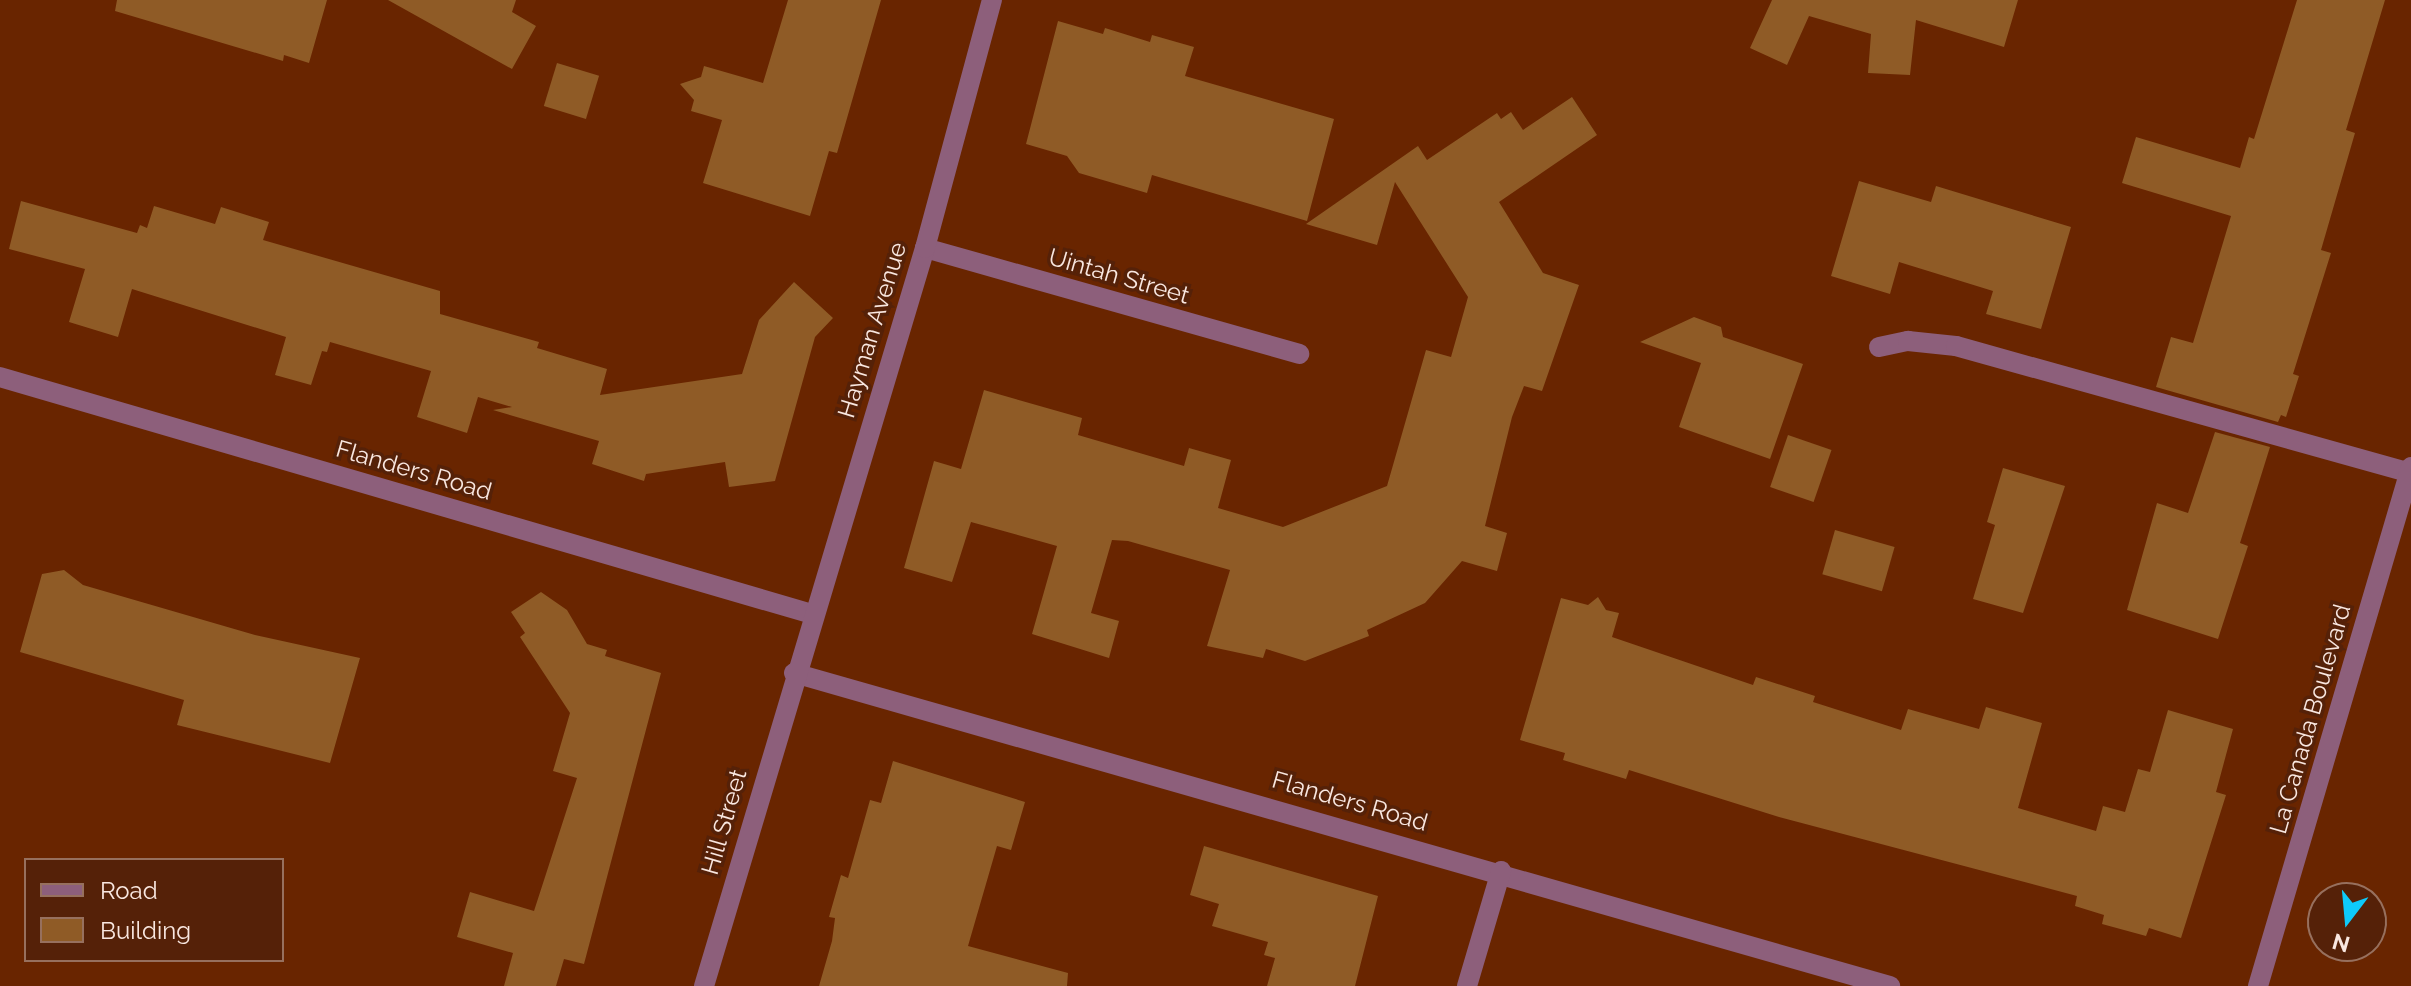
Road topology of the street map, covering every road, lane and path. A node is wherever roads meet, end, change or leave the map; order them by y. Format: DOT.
graph roads {
  1 [pos="992,0"];
  2 [pos="925,248"];
  3 [pos="1879,347"];
  4 [pos="1299,354"];
  5 [pos="0,377"];
  6 [pos="2410,471"];
  7 [pos="812,614"];
  8 [pos="794,673"];
  9 [pos="1501,871"];
  10 [pos="704,986"];
  11 [pos="1467,986"];
  12 [pos="1890,986"];
  13 [pos="2258,986"];
  1 -- 2 [label="street, Hayman Avenue"];
  2 -- 4 [label="street, Uintah Street"];
  2 -- 7 [label="street, Hayman Avenue"];
  3 -- 6 [label="street"];
  5 -- 7 [label="street, Flanders Road"];
  6 -- 13 [label="street, La Canada Boulevard"];
  7 -- 8 [label="street, Hayman Avenue"];
  8 -- 9 [label="street, Flanders Road"];
  8 -- 10 [label="street, Hill Street"];
  9 -- 11 [label="street"];
  9 -- 12 [label="street, Flanders Road"];
}
